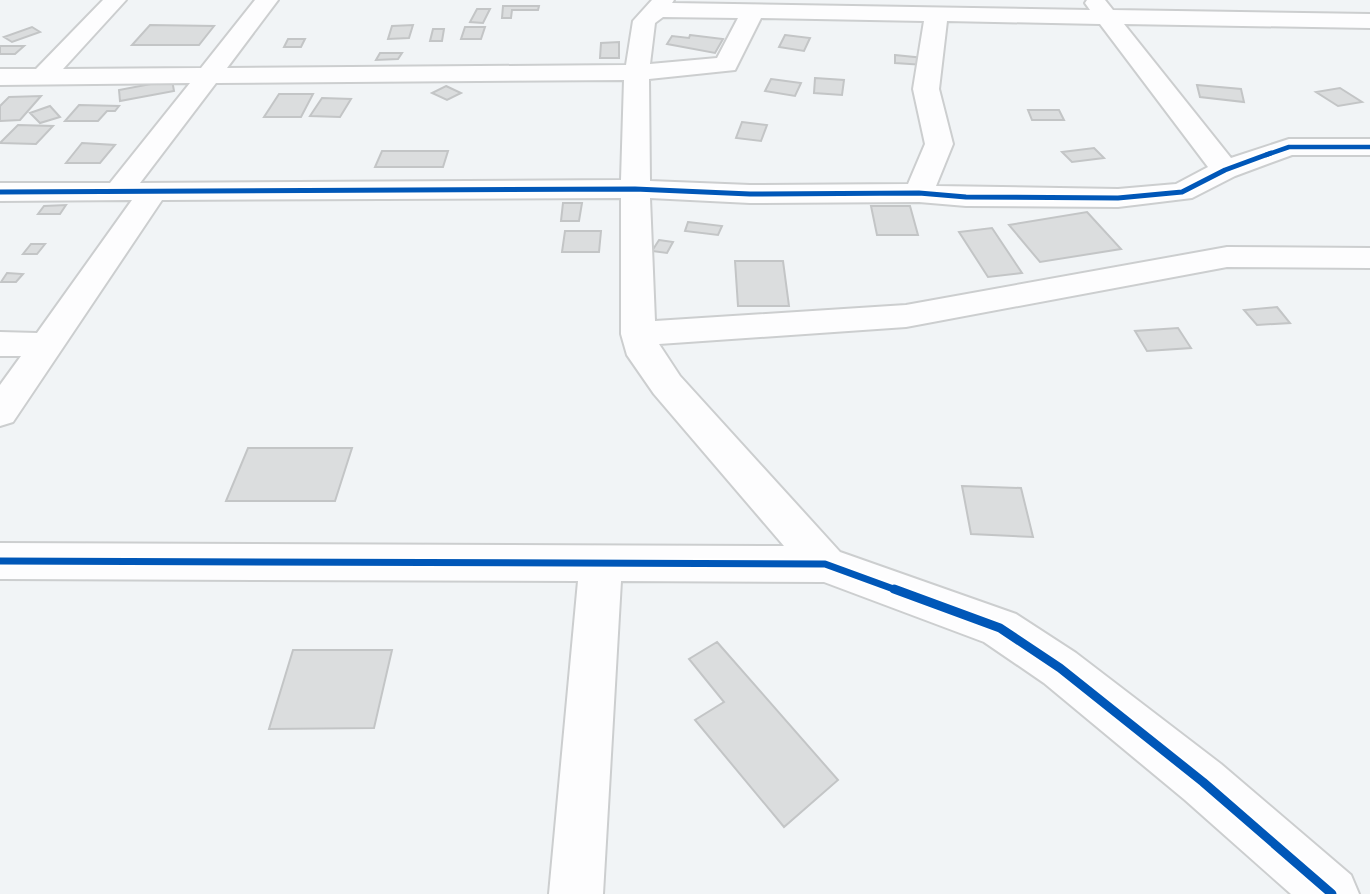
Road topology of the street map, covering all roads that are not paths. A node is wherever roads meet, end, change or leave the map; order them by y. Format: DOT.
graph roads {
  1 [pos="115,0"];
  2 [pos="267,0"];
  3 [pos="1285,0"];
  4 [pos="660,5"];
  5 [pos="1099,8"];
  6 [pos="753,11"];
  7 [pos="937,14"];
  8 [pos="1306,20"];
  9 [pos="1370,21"];
  10 [pos="638,72"];
  11 [pos="208,76"];
  12 [pos="0,77"];
  13 [pos="43,77"];
  14 [pos="1370,147"];
  15 [pos="1225,170"];
  16 [pos="635,189"];
  17 [pos="119,191"];
  18 [pos="153,191"];
  19 [pos="0,192"];
  20 [pos="919,193"];
  21 [pos="1370,258"];
  22 [pos="638,334"];
  23 [pos="0,344"];
  24 [pos="47,345"];
  25 [pos="0,413"];
  26 [pos="0,561"];
  27 [pos="601,564"];
  28 [pos="825,564"];
  29 [pos="576,894"];
  30 [pos="1332,894"];
  1 -- 13 [label="street"];
  2 -- 11 [label="street"];
  3 -- 8 [label="street"];
  4 -- 6 [label="street"];
  4 -- 10 [label="street"];
  5 -- 7 [label="street"];
  5 -- 8 [label="street"];
  5 -- 15 [label="street"];
  6 -- 7 [label="street"];
  6 -- 10 [label="street"];
  7 -- 20 [label="street"];
  8 -- 9 [label="street"];
  10 -- 11 [label="street"];
  10 -- 16 [label="street"];
  11 -- 13 [label="street"];
  11 -- 17 [label="street"];
  12 -- 13 [label="street"];
  14 -- 15 [label="street"];
  15 -- 20 [label="street"];
  16 -- 18 [label="street"];
  16 -- 20 [label="street"];
  16 -- 22 [label="street"];
  17 -- 18 [label="street"];
  17 -- 19 [label="street"];
  18 -- 24 [label="street"];
  21 -- 22 [label="street"];
  22 -- 28 [label="street"];
  23 -- 24 [label="street"];
  24 -- 25 [label="street"];
  26 -- 27 [label="street"];
  27 -- 28 [label="street"];
  27 -- 29 [label="street"];
  28 -- 30 [label="street"];
}
